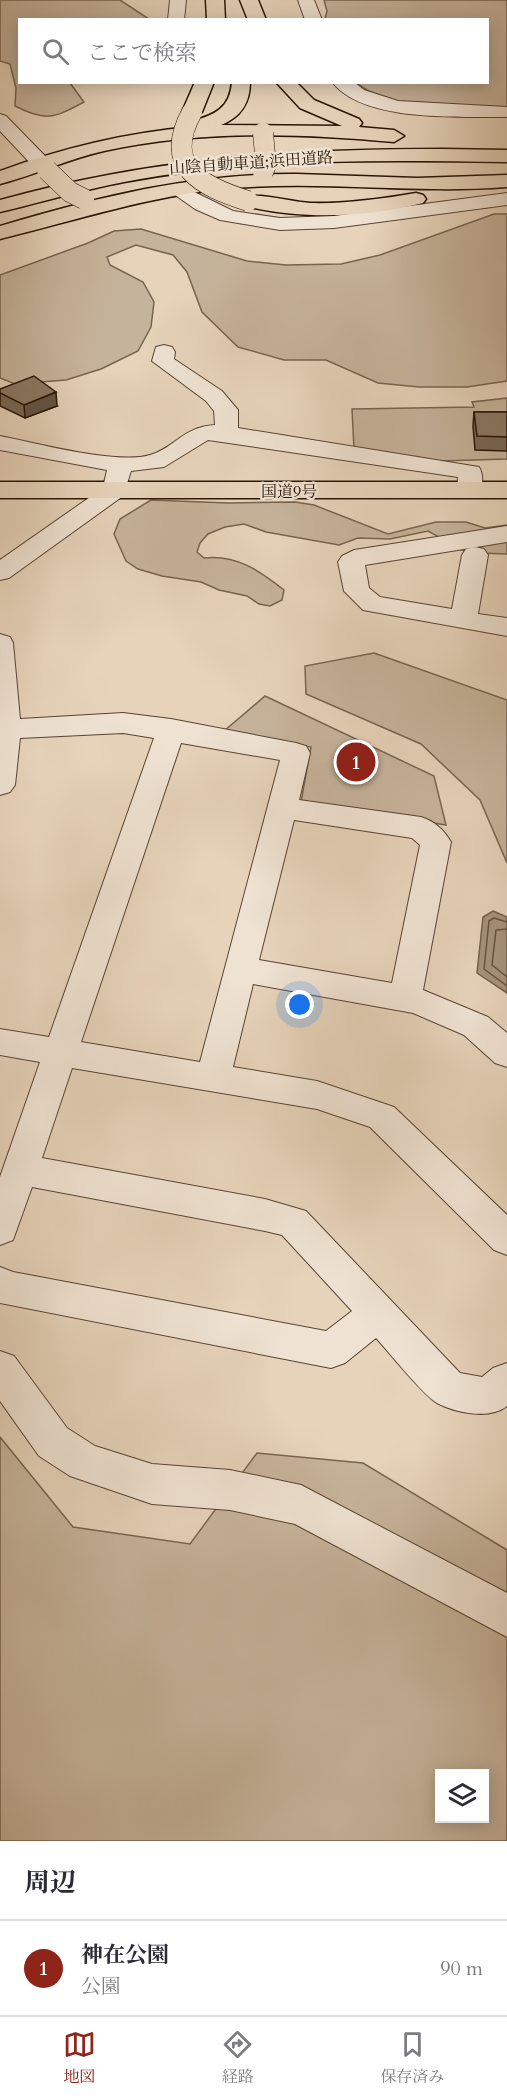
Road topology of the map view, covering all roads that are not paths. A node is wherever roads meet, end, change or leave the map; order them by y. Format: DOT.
graph roads {
  1 [pos="178,0"];
  2 [pos="215,0"];
  3 [pos="306,0"];
  4 [pos="239,2"];
  5 [pos="176,18"];
  6 [pos="216,18"];
  7 [pos="248,18"];
  8 [pos="255,18"];
  9 [pos="313,18"];
  10 [pos="204,84"];
  11 [pos="241,84"];
  12 [pos="287,84"];
  13 [pos="343,84"];
  14 [pos="261,105"];
  15 [pos="507,112"];
  16 [pos="0,120"];
  17 [pos="263,130"];
  18 [pos="417,134"];
  19 [pos="446,136"];
  20 [pos="507,142"];
  21 [pos="103,145"];
  22 [pos="507,156"];
  23 [pos="44,166"];
  24 [pos="0,178"];
  25 [pos="507,182"];
  26 [pos="178,190"];
  27 [pos="246,191"];
  28 [pos="507,199"];
  29 [pos="111,202"];
  30 [pos="0,206"];
  31 [pos="0,233"];
  32 [pos="164,352"];
  33 [pos="227,434"];
  34 [pos="0,443"];
  35 [pos="120,465"];
  36 [pos="463,473"];
  37 [pos="0,488"];
  38 [pos="507,490"];
  39 [pos="114,491"];
  40 [pos="507,534"];
  41 [pos="475,555"];
  42 [pos="0,572"];
  43 [pos="464,618"];
  44 [pos="507,627"];
  45 [pos="0,643"];
  46 [pos="7,729"];
  47 [pos="171,729"];
  48 [pos="0,785"];
  49 [pos="283,808"];
  50 [pos="242,969"];
  51 [pos="405,998"];
  52 [pos="0,1042"];
  53 [pos="62,1053"];
  54 [pos="507,1053"];
  55 [pos="213,1078"];
  56 [pos="22,1170"];
  57 [pos="0,1229"];
  58 [pos="507,1239"];
  59 [pos="0,1284"];
  60 [pos="378,1314"];
  61 [pos="0,1369"];
  62 [pos="507,1381"];
  63 [pos="507,1617"];
  1 -- 5 [label="street"];
  2 -- 6 [label="highway"];
  3 -- 9 [label="street"];
  4 -- 7 [label="highway"];
  4 -- 8 [label="highway"];
  10 -- 27 [label="highway, bridge"];
  11 -- 21 [label="highway"];
  12 -- 18 [label="highway"];
  13 -- 15 [label="street"];
  14 -- 17 [label="highway"];
  16 -- 23 [label="street"];
  17 -- 20 [label="highway"];
  17 -- 21 [label="highway"];
  17 -- 27 [label="highway, bridge"];
  19 -- 20 [label="highway"];
  21 -- 23 [label="highway"];
  22 -- 30 [label="highway, 山陰自動車道;浜田道路"];
  23 -- 24 [label="highway"];
  23 -- 29 [label="highway, bridge"];
  25 -- 27 [label="highway"];
  25 -- 27 [label="highway"];
  26 -- 27 [label="highway"];
  26 -- 28 [label="street"];
  26 -- 29 [label="highway"];
  29 -- 31 [label="highway"];
  32 -- 33 [label="street"];
  33 -- 35 [label="street"];
  33 -- 36 [label="street"];
  34 -- 35 [label="street"];
  35 -- 39 [label="street"];
  36 -- 38 [label="highway, 国道9号"];
  36 -- 39 [label="highway, 国道9号"];
  37 -- 39 [label="highway, 国道9号"];
  39 -- 42 [label="street"];
  40 -- 43 [label="street"];
  41 -- 43 [label="street"];
  43 -- 44 [label="street"];
  45 -- 46 [label="street"];
  46 -- 47 [label="street"];
  46 -- 48 [label="street"];
  47 -- 49 [label="street"];
  47 -- 53 [label="street"];
  49 -- 50 [label="street"];
  49 -- 51 [label="street"];
  50 -- 51 [label="street"];
  50 -- 55 [label="street"];
  51 -- 54 [label="street"];
  52 -- 53 [label="street"];
  53 -- 55 [label="street"];
  53 -- 56 [label="street"];
  55 -- 58 [label="street"];
  56 -- 57 [label="street"];
  56 -- 60 [label="street"];
  59 -- 60 [label="street"];
  60 -- 62 [label="street"];
  61 -- 63 [label="street"];
}
